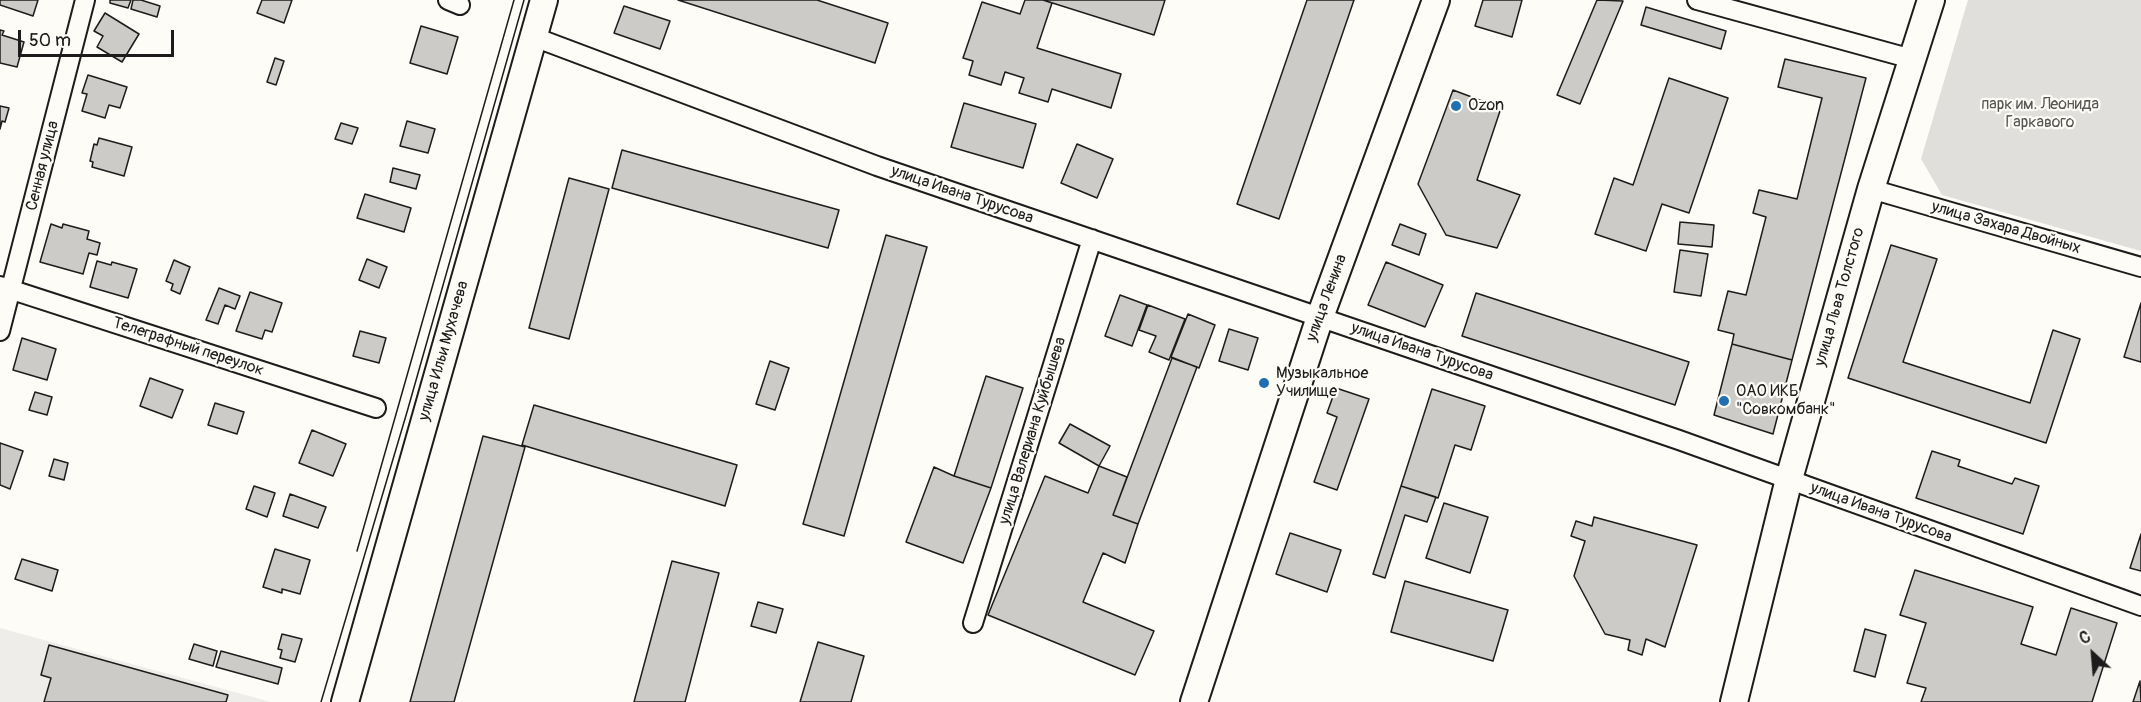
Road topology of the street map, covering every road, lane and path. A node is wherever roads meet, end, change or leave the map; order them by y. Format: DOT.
graph roads {
  1 [pos="85,0"];
  2 [pos="544,0"];
  3 [pos="1436,0"];
  4 [pos="1697,0"];
  5 [pos="1931,0"];
  6 [pos="534,37"];
  7 [pos="1912,59"];
  8 [pos="1871,189"];
  9 [pos="1092,239"];
  10 [pos="2141,267"];
  11 [pos="5,288"];
  12 [pos="1320,317"];
  13 [pos="0,331"];
  14 [pos="376,408"];
  15 [pos="1789,479"];
  16 [pos="2141,606"];
  17 [pos="973,623"];
  18 [pos="345,702"];
  19 [pos="1194,702"];
  20 [pos="1734,702"];
  1 -- 11 [label="street, Сенная улица"];
  2 -- 6 [label="street, улица Ильи Мухачева"];
  3 -- 12 [label="street, улица Ленина"];
  4 -- 7 [label="street"];
  5 -- 7 [label="street, улица Льва Толстого"];
  6 -- 9 [label="street, улица Ивана Турусова"];
  6 -- 18 [label="street, улица Ильи Мухачева"];
  7 -- 8 [label="street, улица Льва Толстого"];
  8 -- 10 [label="street, улица Захара Двойных"];
  8 -- 15 [label="street, улица Льва Толстого"];
  9 -- 12 [label="street, улица Ивана Турусова"];
  9 -- 17 [label="street, улица Валериана Куйбышева"];
  11 -- 13 [label="street, Сенная улица"];
  11 -- 14 [label="street, Телеграфный переулок"];
  12 -- 15 [label="street, улица Ивана Турусова"];
  12 -- 19 [label="street, улица Ленина"];
  15 -- 16 [label="street, улица Ивана Турусова"];
  15 -- 20 [label="street, улица Льва Толстого"];
}
